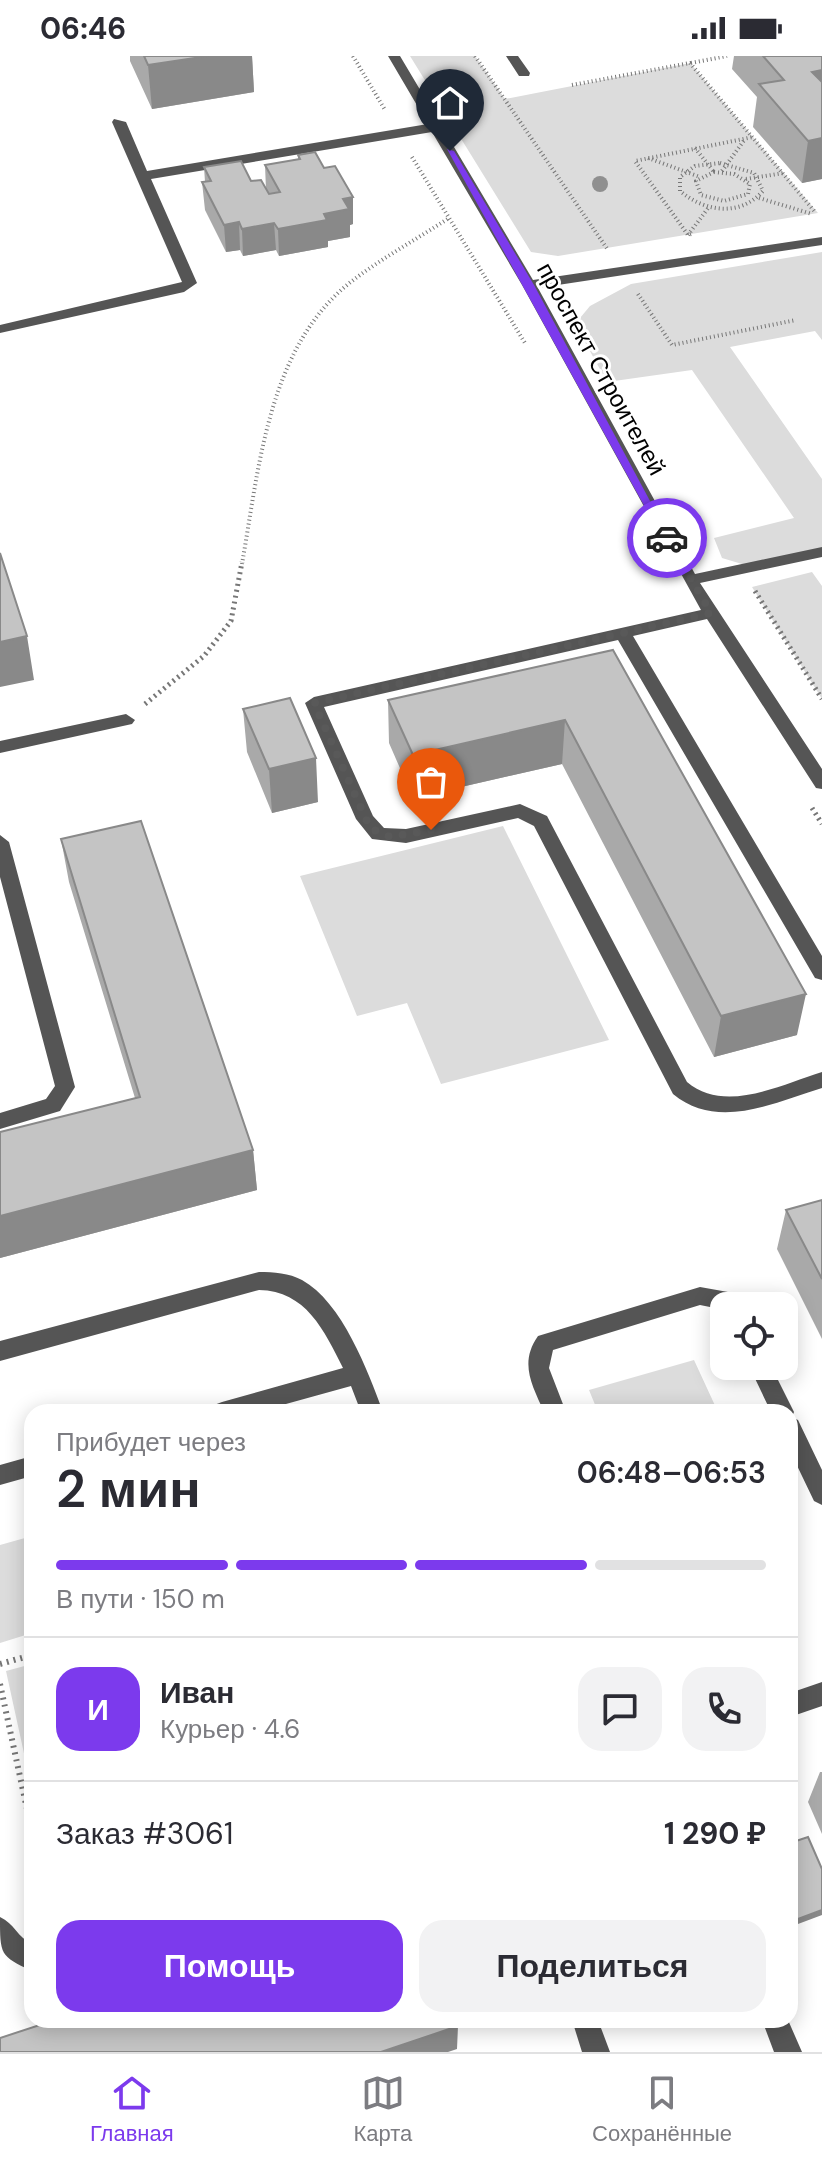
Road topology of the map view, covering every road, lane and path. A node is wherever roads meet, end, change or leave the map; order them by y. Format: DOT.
graph roads {
  1 [pos="394,56"];
  2 [pos="475,56"];
  3 [pos="512,56"];
  4 [pos="727,56"];
  5 [pos="690,63"];
  6 [pos="524,73"];
  7 [pos="572,85"];
  8 [pos="119,122"];
  9 [pos="436,127"];
  10 [pos="753,137"];
  11 [pos="745,138"];
  12 [pos="695,148"];
  13 [pos="648,158"];
  14 [pos="707,163"];
  15 [pos="728,164"];
  16 [pos="685,171"];
  17 [pos="722,171"];
  18 [pos="714,172"];
  19 [pos="784,173"];
  20 [pos="143,176"];
  21 [pos="700,177"];
  22 [pos="759,177"];
  23 [pos="746,179"];
  24 [pos="759,198"];
  25 [pos="478,199"];
  26 [pos="709,207"];
  27 [pos="817,213"];
  28 [pos="797,217"];
  29 [pos="703,232"];
  30 [pos="688,235"];
  31 [pos="822,241"];
  32 [pos="623,271"];
  33 [pos="529,285"];
  34 [pos="796,320"];
  35 [pos="0,329"];
  36 [pos="822,552"];
  37 [pos="740,570"];
  38 [pos="690,580"];
  39 [pos="711,613"];
  40 [pos="623,633"];
  41 [pos="822,699"];
  42 [pos="126,720"];
  43 [pos="0,747"];
  44 [pos="822,783"];
  45 [pos="0,842"];
  46 [pos="822,973"];
  47 [pos="822,1080"];
  48 [pos="0,1121"];
  49 [pos="710,1298"];
  50 [pos="0,1351"];
  51 [pos="357,1374"];
  52 [pos="767,1380"];
  53 [pos="250,1404"];
  54 [pos="369,1404"];
  55 [pos="552,1404"];
  56 [pos="779,1404"];
  57 [pos="798,1444"];
  58 [pos="24,1468"];
  59 [pos="0,1475"];
  60 [pos="822,1494"];
  61 [pos="24,1657"];
  62 [pos="0,1664"];
  63 [pos="0,1684"];
  64 [pos="822,1694"];
  65 [pos="798,1702"];
  66 [pos="24,1795"];
  67 [pos="0,1930"];
  68 [pos="24,1954"];
  69 [pos="588,2028"];
  70 [pos="778,2028"];
  71 [pos="596,2052"];
  72 [pos="788,2052"];
  1 -- 9 [label="street, проспект Строителей"];
  2 -- 32 [label="path"];
  3 -- 6 [label="street"];
  4 -- 5 [label="path"];
  5 -- 7 [label="path"];
  5 -- 10 [label="path"];
  8 -- 20 [label="street"];
  9 -- 20 [label="street"];
  9 -- 25 [label="street, проспект Строителей"];
  10 -- 11 [label="path"];
  10 -- 19 [label="path"];
  11 -- 12 [label="path"];
  11 -- 15 [label="path"];
  12 -- 13 [label="path"];
  12 -- 14 [label="path"];
  13 -- 16 [label="path"];
  13 -- 30 [label="path"];
  14 -- 15 [label="path"];
  14 -- 16 [label="path"];
  14 -- 18 [label="path"];
  15 -- 17 [label="path"];
  15 -- 22 [label="path"];
  16 -- 21 [label="path"];
  16 -- 26 [label="path"];
  17 -- 18 [label="path"];
  17 -- 23 [label="path"];
  18 -- 21 [label="path"];
  19 -- 22 [label="path"];
  19 -- 27 [label="path"];
  20 -- 35 [label="street"];
  21 -- 23 [label="path"];
  22 -- 23 [label="path"];
  22 -- 24 [label="path"];
  24 -- 26 [label="path"];
  24 -- 27 [label="path"];
  25 -- 33 [label="street, проспект Строителей"];
  25 -- 42 [label="path"];
  26 -- 30 [label="path"];
  27 -- 28 [label="path"];
  29 -- 30 [label="path"];
  31 -- 32 [label="street"];
  32 -- 33 [label="street"];
  32 -- 34 [label="path"];
  33 -- 38 [label="street, проспект Строителей"];
  36 -- 37 [label="street"];
  37 -- 38 [label="street"];
  37 -- 41 [label="path"];
  38 -- 39 [label="street, проспект Строителей"];
  39 -- 40 [label="street"];
  39 -- 44 [label="street, проспект Строителей"];
  40 -- 46 [label="street"];
  40 -- 47 [label="street"];
  42 -- 43 [label="street"];
  45 -- 48 [label="street"];
  49 -- 55 [label="street"];
  50 -- 51 [label="street"];
  51 -- 53 [label="street"];
  51 -- 54 [label="street"];
  52 -- 56 [label="street"];
  57 -- 60 [label="street"];
  58 -- 59 [label="street"];
  61 -- 62 [label="path"];
  63 -- 66 [label="path"];
  64 -- 65 [label="street"];
  67 -- 68 [label="street"];
  69 -- 71 [label="street"];
  70 -- 72 [label="street"];
}
